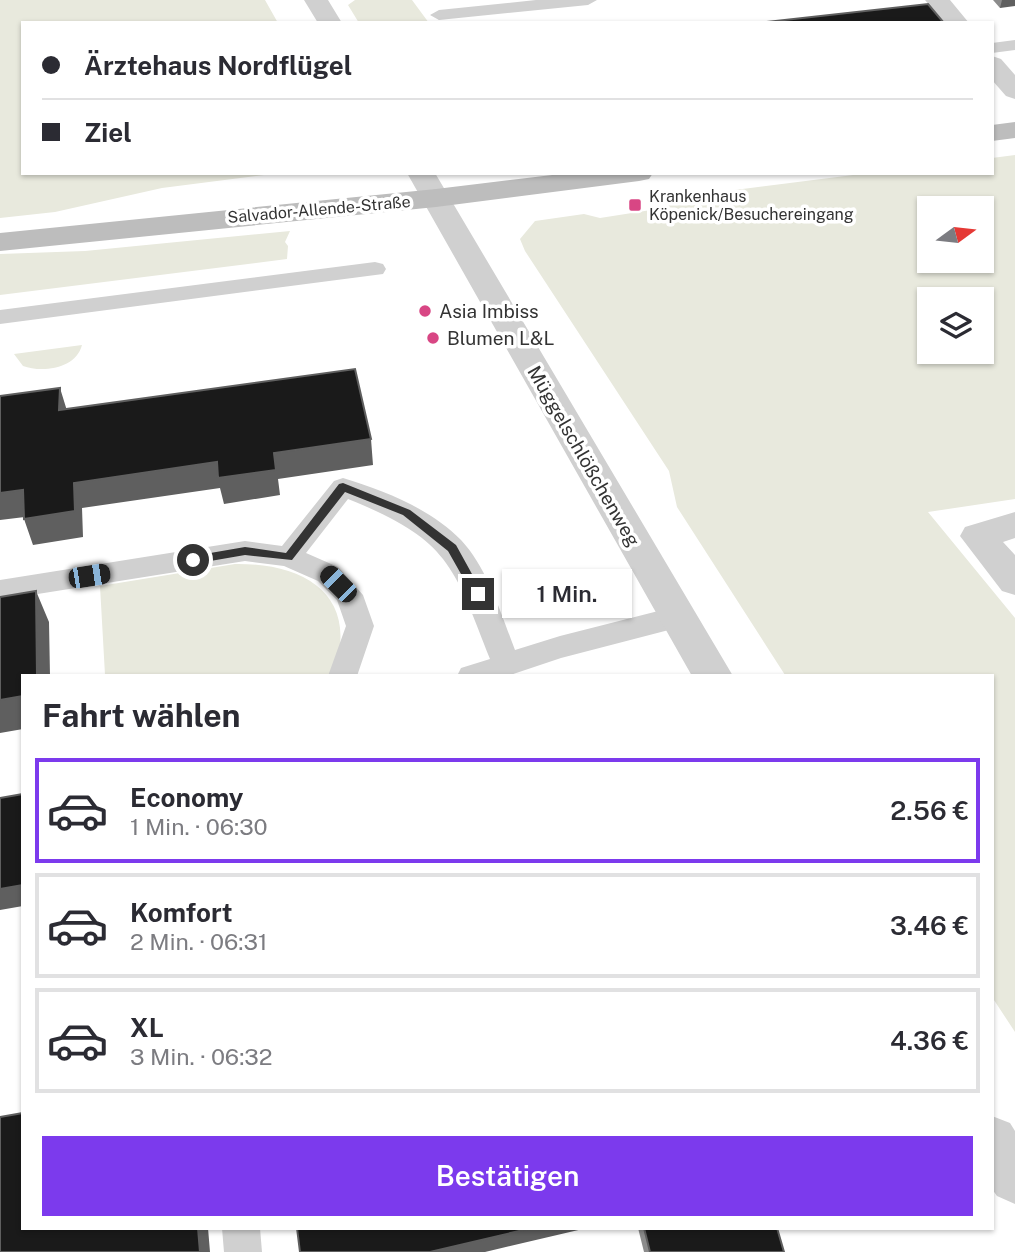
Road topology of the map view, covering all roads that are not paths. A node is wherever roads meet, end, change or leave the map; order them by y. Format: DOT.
graph roads {
  1 [pos="316,0"];
  2 [pos="588,0"];
  3 [pos="937,0"];
  4 [pos="439,15"];
  5 [pos="329,21"];
  6 [pos="955,21"];
  7 [pos="1015,45"];
  8 [pos="994,48"];
  9 [pos="994,66"];
  10 [pos="1015,91"];
  11 [pos="1015,130"];
  12 [pos="994,133"];
  13 [pos="607,175"];
  14 [pos="428,186"];
  15 [pos="0,242"];
  16 [pos="375,269"];
  17 [pos="0,317"];
  18 [pos="1015,525"];
  19 [pos="288,557"];
  20 [pos="1015,581"];
  21 [pos="0,590"];
  22 [pos="678,617"];
  23 [pos="506,664"];
  24 [pos="343,674"];
  25 [pos="477,674"];
  26 [pos="712,674"];
  27 [pos="994,1144"];
  28 [pos="1015,1178"];
  29 [pos="241,1230"];
  30 [pos="243,1252"];
  1 -- 5 [label="street"];
  2 -- 4 [label="lane"];
  3 -- 6 [label="street"];
  7 -- 8 [label="lane"];
  9 -- 10 [label="street"];
  11 -- 12 [label="main road"];
  13 -- 14 [label="main road, Salvador-Allende-Straße"];
  14 -- 15 [label="main road, Salvador-Allende-Straße"];
  14 -- 22 [label="street, Müggelschlößchenweg"];
  16 -- 17 [label="lane"];
  18 -- 20 [label="street"];
  19 -- 21 [label="lane"];
  19 -- 23 [label="lane"];
  19 -- 24 [label="lane"];
  22 -- 23 [label="lane"];
  22 -- 26 [label="street, Müggelschlößchenweg"];
  23 -- 25 [label="lane"];
  27 -- 28 [label="street"];
  29 -- 30 [label="lane"];
}
